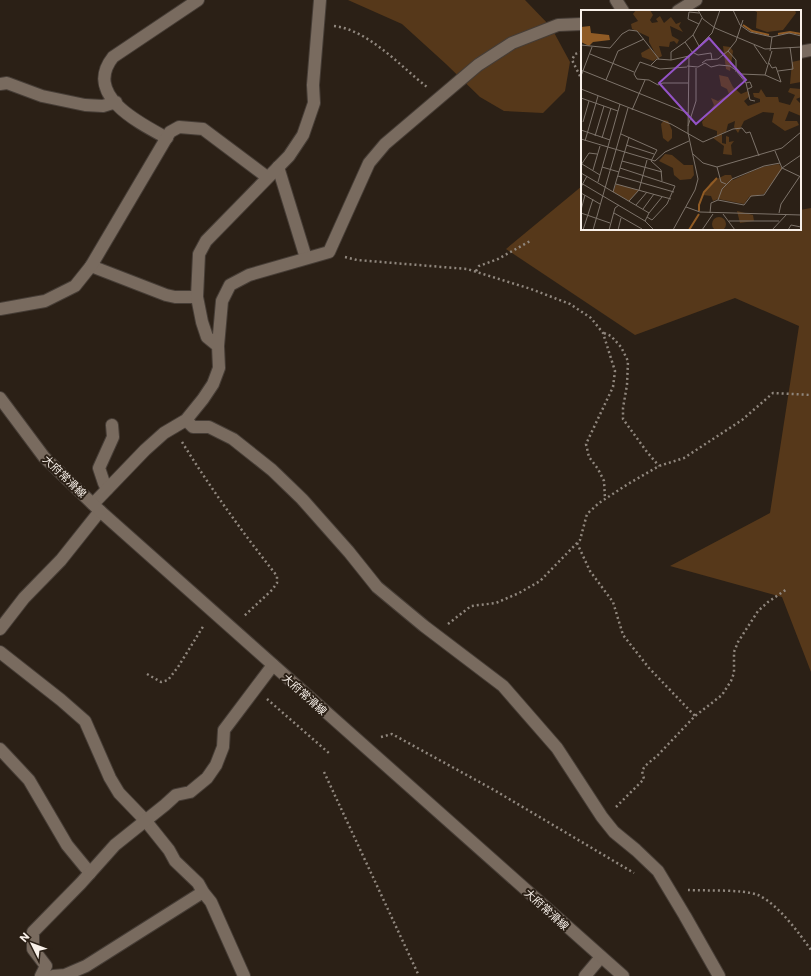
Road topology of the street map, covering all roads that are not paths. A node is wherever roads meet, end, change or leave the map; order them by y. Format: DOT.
graph roads {
  1 [pos="198,0"];
  2 [pos="320,0"];
  3 [pos="616,0"];
  4 [pos="696,0"];
  5 [pos="623,10"];
  6 [pos="680,10"];
  7 [pos="581,24"];
  8 [pos="811,50"];
  9 [pos="801,52"];
  10 [pos="0,84"];
  11 [pos="116,102"];
  12 [pos="167,138"];
  13 [pos="278,167"];
  14 [pos="267,177"];
  15 [pos="306,258"];
  16 [pos="91,266"];
  17 [pos="198,297"];
  18 [pos="0,309"];
  19 [pos="218,346"];
  20 [pos="0,398"];
  21 [pos="186,420"];
  22 [pos="112,424"];
  23 [pos="107,490"];
  24 [pos="97,507"];
  25 [pos="0,629"];
  26 [pos="0,652"];
  27 [pos="273,665"];
  28 [pos="0,749"];
  29 [pos="145,820"];
  30 [pos="90,873"];
  31 [pos="203,892"];
  32 [pos="602,957"];
  33 [pos="41,976"];
  34 [pos="54,976"];
  35 [pos="244,976"];
  36 [pos="585,976"];
  37 [pos="624,976"];
  38 [pos="719,976"];
  1 -- 11 [label="street"];
  2 -- 13 [label="street"];
  3 -- 5 [label="street"];
  4 -- 6 [label="street"];
  7 -- 15 [label="street"];
  8 -- 9 [label="street"];
  10 -- 11 [label="street"];
  11 -- 12 [label="street"];
  12 -- 14 [label="street"];
  12 -- 16 [label="street"];
  13 -- 14 [label="street"];
  13 -- 15 [label="street"];
  14 -- 17 [label="street"];
  15 -- 19 [label="street"];
  16 -- 17 [label="street"];
  16 -- 18 [label="street"];
  17 -- 19 [label="street"];
  19 -- 21 [label="street"];
  20 -- 24 [label="street, 大府常滑線"];
  21 -- 23 [label="street"];
  21 -- 38 [label="street"];
  22 -- 23 [label="street"];
  23 -- 24 [label="street"];
  24 -- 25 [label="street"];
  24 -- 27 [label="street, 大府常滑線"];
  26 -- 29 [label="street"];
  27 -- 29 [label="street"];
  27 -- 32 [label="street, 大府常滑線"];
  28 -- 30 [label="street"];
  29 -- 30 [label="street"];
  29 -- 31 [label="street"];
  30 -- 33 [label="street"];
  31 -- 34 [label="street"];
  31 -- 35 [label="street"];
  32 -- 36 [label="street"];
  32 -- 37 [label="street, 大府常滑線"];
}
